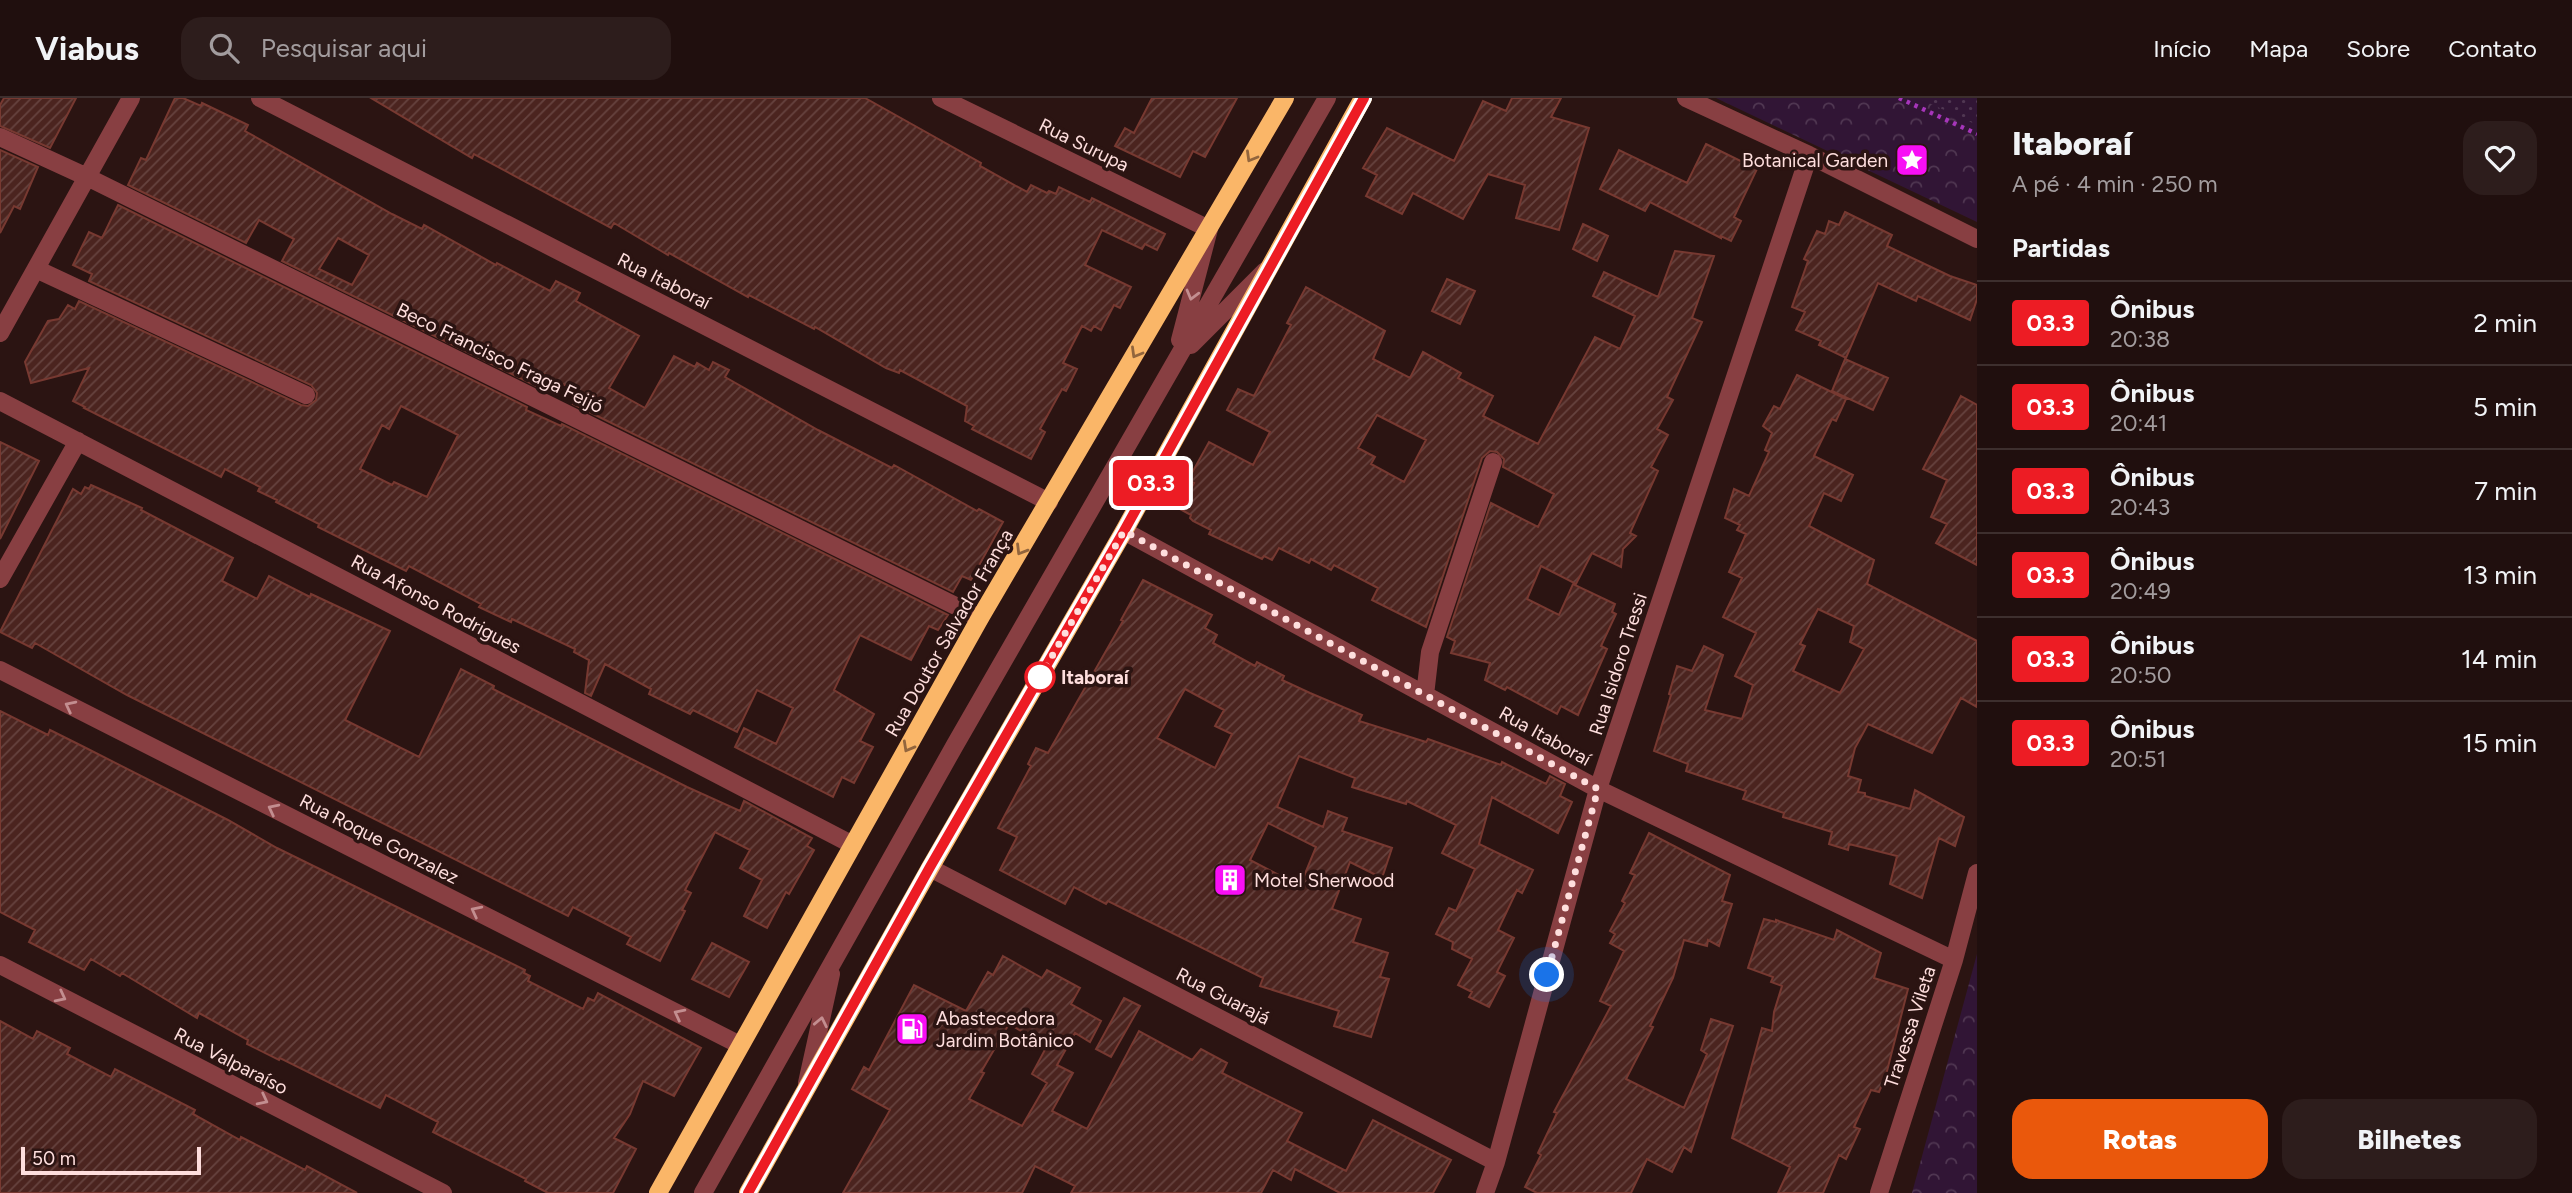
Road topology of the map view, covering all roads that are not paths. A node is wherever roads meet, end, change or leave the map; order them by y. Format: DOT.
graph roads {
  1 [pos="131,98"];
  2 [pos="260,98"];
  3 [pos="941,98"];
  4 [pos="1285,98"];
  5 [pos="1326,98"];
  6 [pos="1363,98"];
  7 [pos="1686,98"];
  8 [pos="0,138"];
  9 [pos="1809,155"];
  10 [pos="88,177"];
  11 [pos="1209,229"];
  12 [pos="1977,239"];
  13 [pos="1270,265"];
  14 [pos="36,269"];
  15 [pos="0,332"];
  16 [pos="1174,363"];
  17 [pos="306,395"];
  18 [pos="0,401"];
  19 [pos="78,442"];
  20 [pos="1493,462"];
  21 [pos="1049,502"];
  22 [pos="1124,531"];
  23 [pos="0,579"];
  24 [pos="980,618"];
  25 [pos="0,670"];
  26 [pos="1425,695"];
  27 [pos="1598,789"];
  28 [pos="853,845"];
  29 [pos="930,867"];
  30 [pos="1977,873"];
  31 [pos="835,957"];
  32 [pos="1954,960"];
  33 [pos="0,965"];
  34 [pos="740,1045"];
  35 [pos="806,1087"];
  36 [pos="1496,1162"];
  37 [pos="443,1193"];
  38 [pos="658,1193"];
  39 [pos="703,1193"];
  40 [pos="748,1193"];
  41 [pos="1485,1193"];
  42 [pos="1879,1193"];
  1 -- 10 [label="street"];
  2 -- 21 [label="street, Rua Itaboraí"];
  3 -- 11 [label="street, Rua Surupa"];
  4 -- 11 [label="main road, Rua Doutor Salvador França, one-way"];
  5 -- 16 [label="street"];
  6 -- 13 [label="main road"];
  7 -- 9 [label="street"];
  8 -- 10 [label="street, Beco Francisco Fraga Feijó"];
  9 -- 12 [label="street"];
  9 -- 27 [label="street, Rua Isidoro Tressi"];
  10 -- 14 [label="street"];
  10 -- 24 [label="street, Beco Francisco Fraga Feijó"];
  11 -- 16 [label="street, one-way"];
  11 -- 21 [label="main road, Rua Doutor Salvador França, one-way"];
  13 -- 16 [label="street"];
  13 -- 22 [label="main road"];
  14 -- 15 [label="street"];
  14 -- 17 [label="street"];
  16 -- 31 [label="street"];
  18 -- 19 [label="street, Rua Afonso Rodrigues"];
  19 -- 23 [label="street"];
  19 -- 28 [label="street, Rua Afonso Rodrigues"];
  20 -- 26 [label="street"];
  21 -- 24 [label="main road, Rua Doutor Salvador França, one-way"];
  22 -- 26 [label="street, Rua Itaboraí"];
  22 -- 29 [label="main road"];
  24 -- 28 [label="main road, Rua Doutor Salvador França, one-way"];
  34 -- 25 [label="street, Rua Roque Gonzalez, one-way"];
  26 -- 27 [label="street, Rua Itaboraí"];
  27 -- 32 [label="street, Rua Itaboraí"];
  27 -- 36 [label="street, Rua Isidoro Tressi"];
  28 -- 34 [label="main road, Rua Doutor Salvador França"];
  29 -- 35 [label="main road"];
  29 -- 36 [label="street, Rua Guarajá"];
  30 -- 32 [label="street, Travessa Vileta"];
  35 -- 31 [label="street, one-way"];
  31 -- 39 [label="street"];
  32 -- 42 [label="street, Travessa Vileta"];
  33 -- 37 [label="street, Rua Valparaíso, one-way"];
  34 -- 38 [label="main road, Rua Doutor Salvador França"];
  35 -- 40 [label="main road"];
  36 -- 41 [label="street, Rua Isidoro Tressi"];
}
